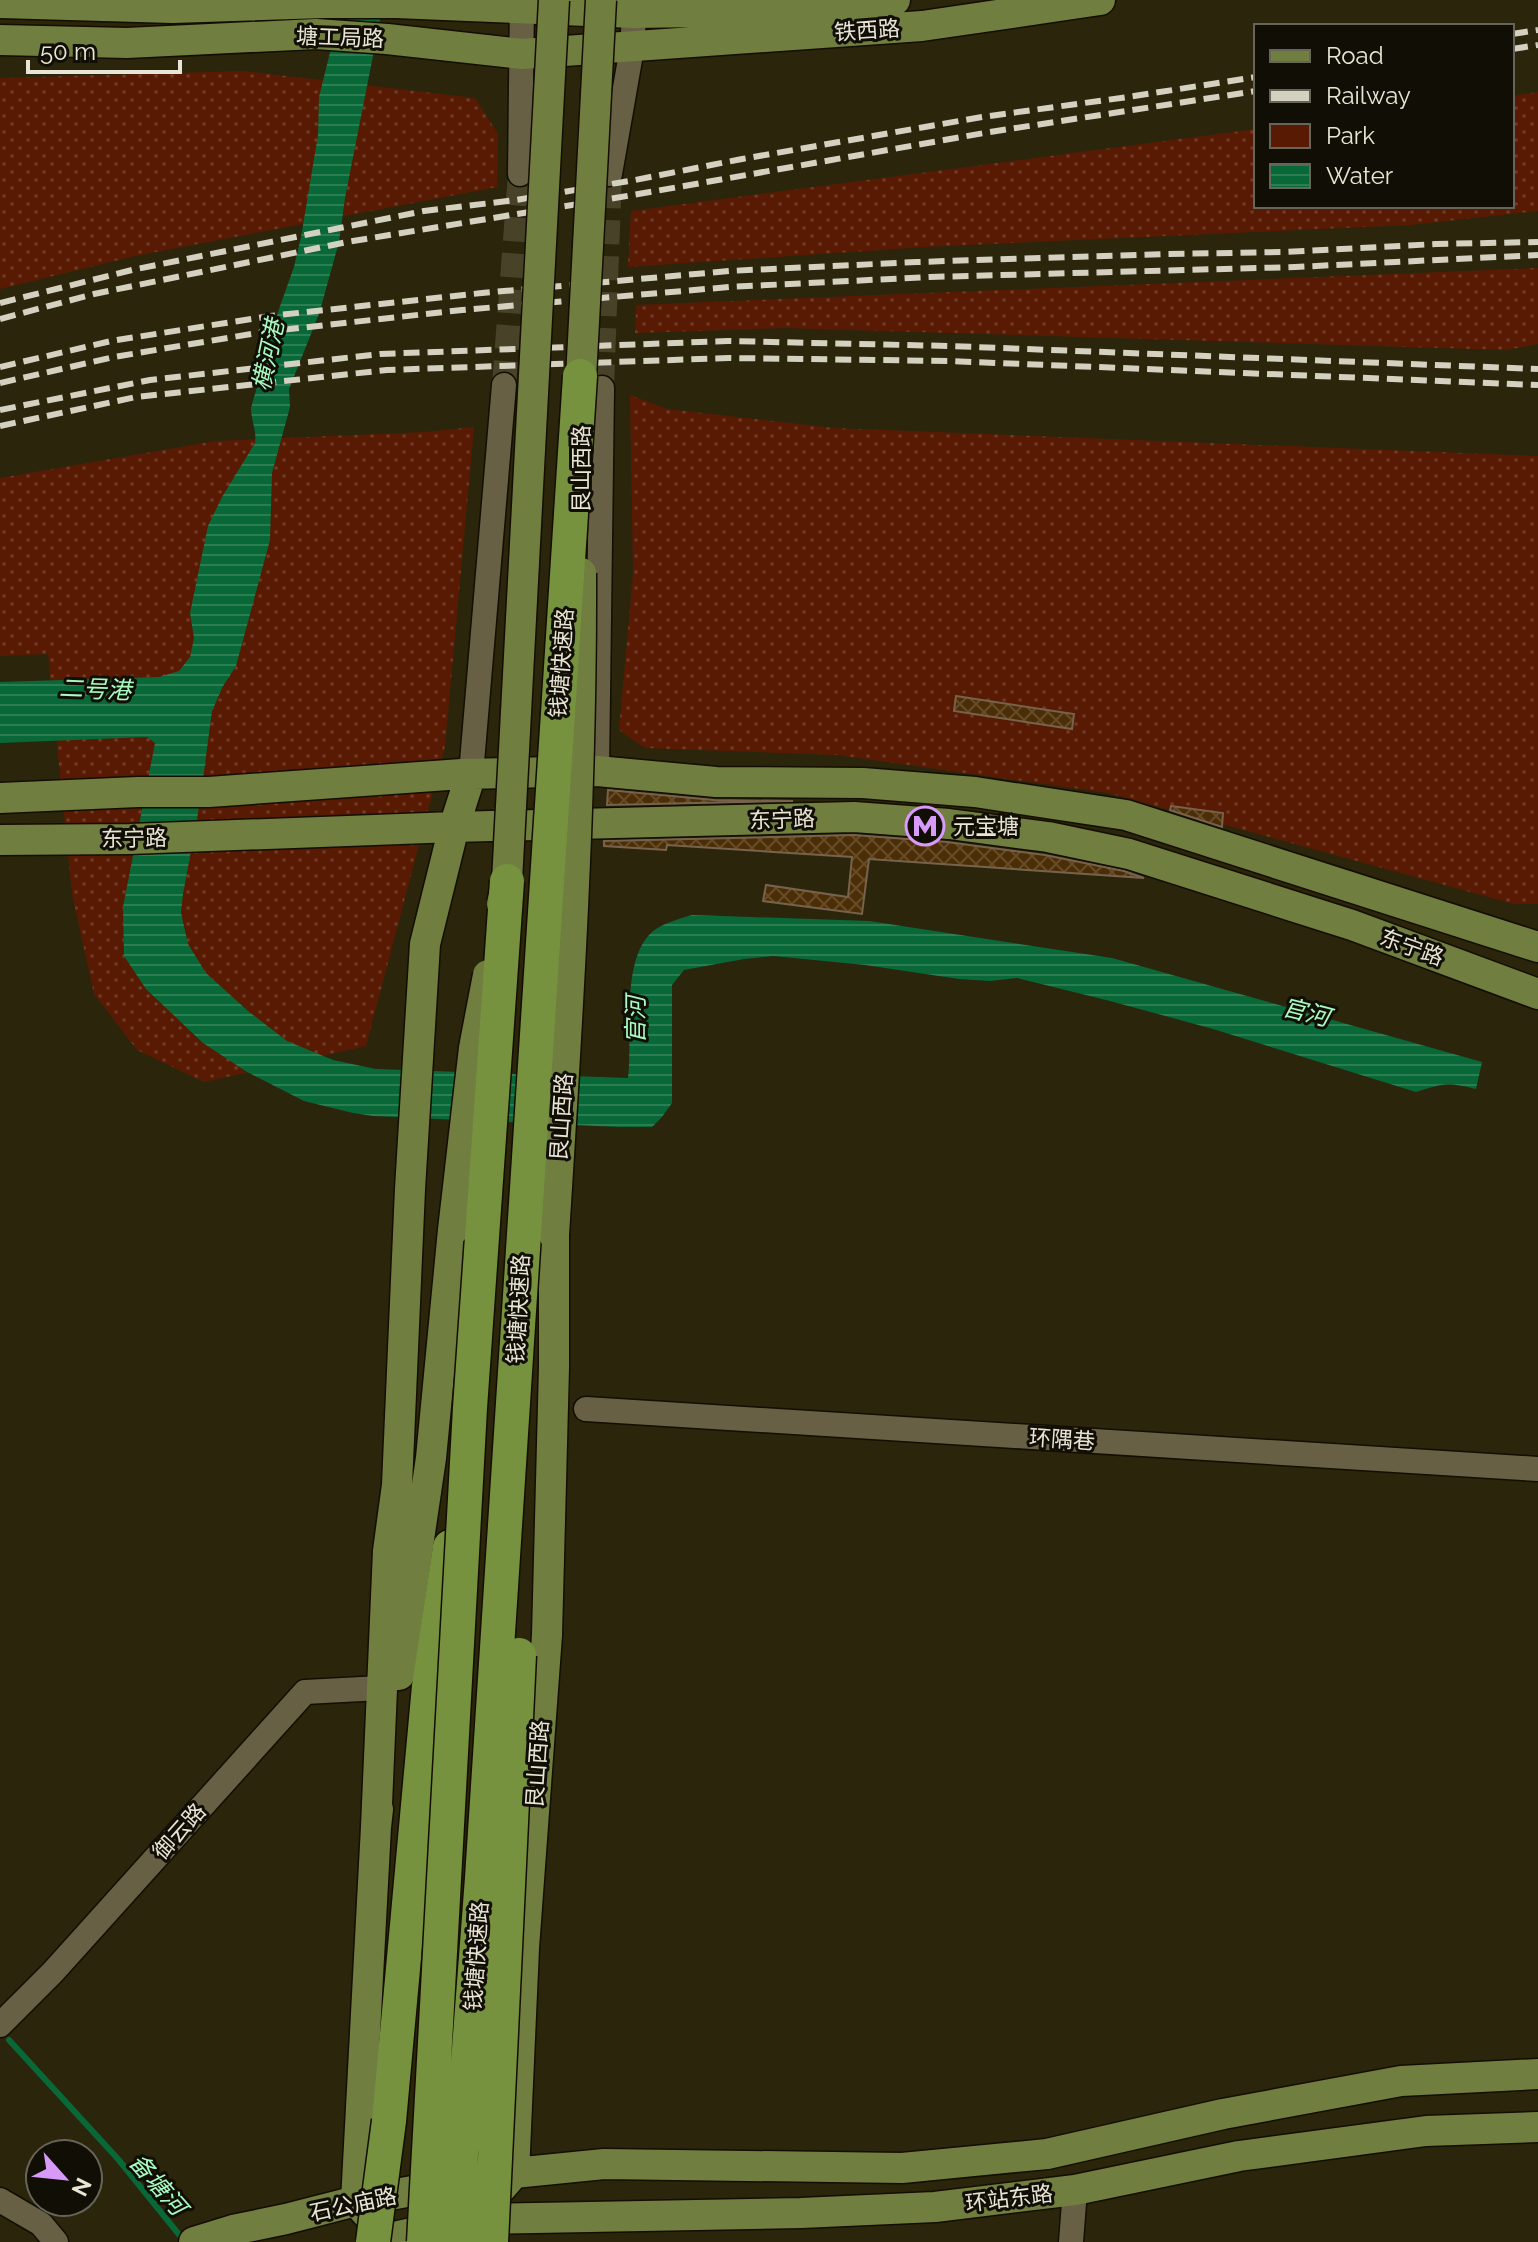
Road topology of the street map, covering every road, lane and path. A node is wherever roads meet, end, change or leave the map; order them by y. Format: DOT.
graph roads {
  1 [pos="554,0"];
  2 [pos="601,0"];
  3 [pos="895,0"];
  4 [pos="1100,0"];
  5 [pos="0,3"];
  6 [pos="173,4"];
  7 [pos="522,4"];
  8 [pos="635,7"];
  9 [pos="0,40"];
  10 [pos="632,48"];
  11 [pos="522,54"];
  12 [pos="520,174"];
  13 [pos="610,174"];
  14 [pos="591,382"];
  15 [pos="504,385"];
  16 [pos="597,771"];
  17 [pos="471,774"];
  18 [pos="0,798"];
  19 [pos="594,824"];
  20 [pos="454,827"];
  21 [pos="0,840"];
  22 [pos="507,881"];
  23 [pos="1538,947"];
  24 [pos="1538,994"];
  25 [pos="470,1408"];
  26 [pos="586,1409"];
  27 [pos="1538,1469"];
  28 [pos="381,1688"];
  29 [pos="376,1827"];
  30 [pos="0,2025"];
  31 [pos="1538,2074"];
  32 [pos="1538,2127"];
  33 [pos="514,2173"];
  34 [pos="1075,2190"];
  35 [pos="0,2200"];
  36 [pos="356,2201"];
  37 [pos="474,2236"];
  38 [pos="381,2241"];
  39 [pos="56,2242"];
  40 [pos="194,2242"];
  41 [pos="424,2242"];
  42 [pos="1071,2242"];
  1 -- 22 [label="main road, bridge"];
  2 -- 14 [label="main road, 艮山西路, bridge"];
  3 -- 8 [label="main road, 铁西路"];
  4 -- 10 [label="main road, 铁西路"];
  5 -- 6 [label="main road, 塘工局路"];
  6 -- 7 [label="main road, 塘工局路"];
  7 -- 8 [label="main road, 塘工局路"];
  7 -- 11 [label="street"];
  8 -- 10 [label="street"];
  9 -- 11 [label="main road, 塘工局路"];
  10 -- 11 [label="main road, 塘工局路"];
  10 -- 13 [label="street"];
  11 -- 12 [label="street"];
  14 -- 16 [label="street, 艮山西路"];
  14 -- 33 [label="main road, 艮山西路, bridge"];
  14 -- 37 [label="highway, 钱塘快速路, bridge"];
  15 -- 17 [label="street"];
  16 -- 17 [label="main road, 东宁路"];
  16 -- 19 [label="main road"];
  16 -- 23 [label="main road, 东宁路"];
  17 -- 18 [label="main road, 东宁路"];
  17 -- 20 [label="main road"];
  19 -- 20 [label="main road, 东宁路"];
  19 -- 24 [label="main road, 东宁路"];
  20 -- 21 [label="main road, 东宁路"];
  20 -- 28 [label="main road"];
  22 -- 25 [label="highway, 钱塘快速路, bridge"];
  22 -- 29 [label="main road, bridge"];
  25 -- 38 [label="highway, bridge"];
  25 -- 41 [label="highway, 钱塘快速路, bridge"];
  26 -- 27 [label="street, 环隅巷"];
  28 -- 29 [label="main road"];
  28 -- 30 [label="street, 御云路"];
  29 -- 36 [label="main road"];
  31 -- 33 [label="main road, 环站东路"];
  32 -- 34 [label="main road, 环站东路"];
  33 -- 36 [label="main road, 石公庙路"];
  33 -- 37 [label="main road"];
  34 -- 37 [label="main road, 环站东路"];
  34 -- 42 [label="street"];
  35 -- 39 [label="street"];
  36 -- 38 [label="main road"];
  36 -- 40 [label="main road, 石公庙路"];
  37 -- 38 [label="main road, 石公庙路"];
}
